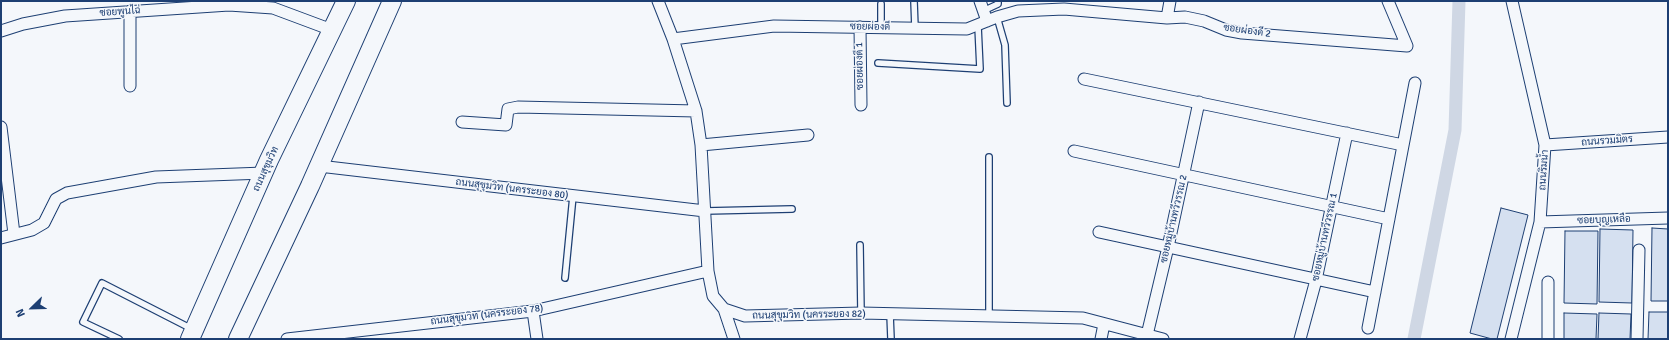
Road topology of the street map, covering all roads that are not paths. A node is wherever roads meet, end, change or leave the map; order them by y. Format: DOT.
graph roads {
  1 [pos="346,1"];
  2 [pos="392,1"];
  3 [pos="658,1"];
  4 [pos="914,1"];
  5 [pos="998,1"];
  6 [pos="1170,1"];
  7 [pos="1388,1"];
  8 [pos="1512,1"];
  9 [pos="228,3"];
  10 [pos="880,4"];
  11 [pos="1065,5"];
  12 [pos="130,11"];
  13 [pos="985,15"];
  14 [pos="1167,18"];
  15 [pos="860,27"];
  16 [pos="881,28"];
  17 [pos="915,28"];
  18 [pos="1,30"];
  19 [pos="332,30"];
  20 [pos="673,39"];
  21 [pos="878,63"];
  22 [pos="1084,79"];
  23 [pos="1415,83"];
  24 [pos="130,86"];
  25 [pos="1199,102"];
  26 [pos="1007,103"];
  27 [pos="861,105"];
  28 [pos="696,111"];
  29 [pos="462,122"];
  30 [pos="1,127"];
  31 [pos="1347,133"];
  32 [pos="808,135"];
  33 [pos="1668,137"];
  34 [pos="701,145"];
  35 [pos="1403,145"];
  36 [pos="1545,145"];
  37 [pos="1074,151"];
  38 [pos="989,158"];
  39 [pos="319,166"];
  40 [pos="264,173"];
  41 [pos="1184,175"];
  42 [pos="573,196"];
  43 [pos="1331,207"];
  44 [pos="792,209"];
  45 [pos="705,212"];
  46 [pos="1668,218"];
  47 [pos="1389,219"];
  48 [pos="1540,222"];
  49 [pos="1099,232"];
  50 [pos="14,234"];
  51 [pos="1,238"];
  52 [pos="860,246"];
  53 [pos="1168,247"];
  54 [pos="1639,250"];
  55 [pos="708,271"];
  56 [pos="565,278"];
  57 [pos="1316,280"];
  58 [pos="1548,282"];
  59 [pos="1375,292"];
  60 [pos="724,308"];
  61 [pos="533,311"];
  62 [pos="861,313"];
  63 [pos="890,314"];
  64 [pos="989,316"];
  65 [pos="1104,324"];
  66 [pos="1368,328"];
  67 [pos="192,334"];
  68 [pos="1147,335"];
  69 [pos="119,339"];
  70 [pos="238,339"];
  71 [pos="287,339"];
  72 [pos="537,339"];
  73 [pos="734,339"];
  74 [pos="891,339"];
  75 [pos="1101,339"];
  76 [pos="1163,339"];
  77 [pos="1300,339"];
  78 [pos="1511,339"];
  79 [pos="1548,339"];
  80 [pos="1637,339"];
  1 -- 19 [label="main road, ถนนสุขุมวิท"];
  2 -- 39 [label="main road"];
  3 -- 20 [label="street"];
  4 -- 17 [label="lane"];
  5 -- 13 [label="lane"];
  6 -- 14 [label="street"];
  7 -- 14 [label="street, ซอยผ่องดี 2"];
  8 -- 36 [label="street, ถนนริมน้ำ"];
  9 -- 12 [label="street, ซอยพูนไฉ่"];
  9 -- 19 [label="street, ซอยพูนไฉ่"];
  10 -- 16 [label="lane"];
  11 -- 13 [label="street, ซอยผ่องดี"];
  11 -- 14 [label="street, ซอยผ่องดี 2"];
  12 -- 18 [label="street, ซอยพูนไฉ่"];
  12 -- 24 [label="street"];
  13 -- 17 [label="street, ซอยผ่องดี"];
  13 -- 21 [label="lane"];
  13 -- 26 [label="lane"];
  15 -- 16 [label="street, ซอยผ่องดี"];
  15 -- 20 [label="street, ซอยผ่องดี"];
  15 -- 27 [label="street, ซอยผ่องดี 1"];
  16 -- 17 [label="street, ซอยผ่องดี"];
  19 -- 40 [label="main road, ถนนสุขุมวิท"];
  20 -- 28 [label="street"];
  22 -- 25 [label="street"];
  23 -- 35 [label="street"];
  25 -- 31 [label="street"];
  25 -- 41 [label="street, ซอยหมู่บ้านทวีวรรณ 2"];
  28 -- 29 [label="street"];
  28 -- 34 [label="street"];
  30 -- 50 [label="street"];
  31 -- 35 [label="street"];
  31 -- 43 [label="street, ซอยหมู่บ้านทวีวรรณ 1"];
  32 -- 34 [label="street"];
  33 -- 36 [label="street, ถนนรวมมิตร"];
  34 -- 45 [label="street"];
  35 -- 47 [label="street"];
  36 -- 48 [label="street, ถนนริมน้ำ"];
  37 -- 41 [label="street"];
  38 -- 64 [label="lane"];
  39 -- 42 [label="street, ถนนสุขุมวิท (นครระยอง 80)"];
  39 -- 70 [label="main road"];
  40 -- 50 [label="street"];
  40 -- 67 [label="main road, ถนนสุขุมวิท"];
  41 -- 43 [label="street"];
  41 -- 53 [label="street, ซอยหมู่บ้านทวีวรรณ 2"];
  42 -- 45 [label="street, ถนนสุขุมวิท (นครระยอง 80)"];
  42 -- 56 [label="lane"];
  43 -- 47 [label="street"];
  43 -- 57 [label="street, ซอยหมู่บ้านทวีวรรณ 1"];
  44 -- 45 [label="lane"];
  45 -- 55 [label="street"];
  46 -- 48 [label="street, ซอยบุญเหลือ"];
  47 -- 59 [label="street"];
  48 -- 78 [label="street, ถนนริมน้ำ"];
  49 -- 53 [label="street"];
  50 -- 51 [label="street"];
  52 -- 62 [label="lane"];
  53 -- 57 [label="street"];
  53 -- 68 [label="street, ซอยหมู่บ้านทวีวรรณ 2"];
  54 -- 80 [label="street"];
  55 -- 60 [label="street"];
  55 -- 61 [label="street, ถนนสุขุมวิท (นครระยอง 78)"];
  57 -- 59 [label="street"];
  57 -- 77 [label="street, ซอยหมู่บ้านทวีวรรณ 1"];
  58 -- 79 [label="street"];
  59 -- 66 [label="street"];
  60 -- 62 [label="street, ถนนสุขุมวิท (นครระยอง 82)"];
  60 -- 73 [label="street"];
  61 -- 71 [label="street, ถนนสุขุมวิท (นครระยอง 78)"];
  61 -- 72 [label="street"];
  62 -- 63 [label="street, ถนนสุขุมวิท (นครระยอง 82)"];
  63 -- 64 [label="street, ถนนสุขุมวิท (นครระยอง 82)"];
  63 -- 74 [label="lane"];
  64 -- 65 [label="street, ถนนสุขุมวิท (นครระยอง 82)"];
  65 -- 68 [label="street, ถนนสุขุมวิท (นครระยอง 82)"];
  65 -- 75 [label="street"];
  67 -- 69 [label="lane"];
  68 -- 76 [label="street, ถนนสุขุมวิท (นครระยอง 82)"];
}
